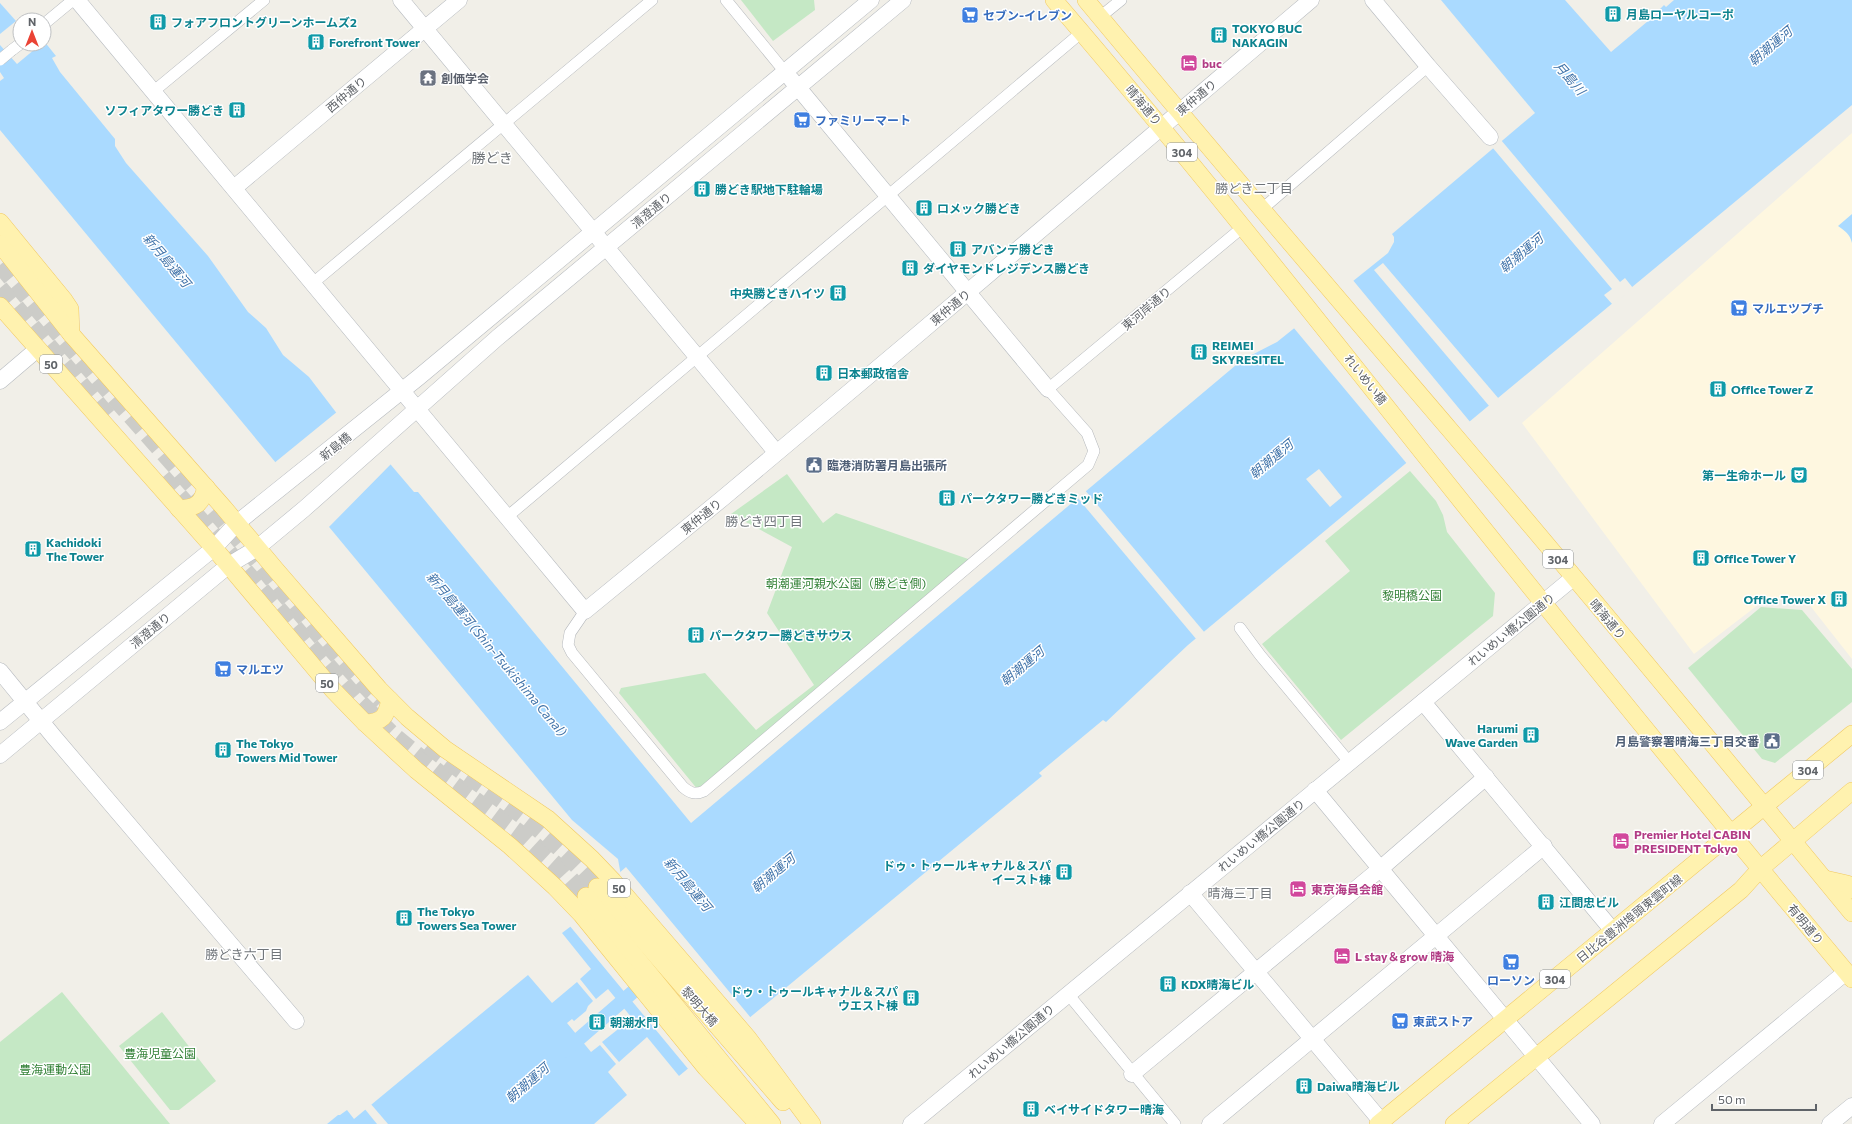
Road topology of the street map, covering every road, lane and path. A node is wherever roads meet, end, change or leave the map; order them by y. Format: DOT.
graph roads {
  1 [pos="73,0"];
  2 [pos="77,0"];
  3 [pos="264,0"];
  4 [pos="401,0"];
  5 [pos="459,0"];
  6 [pos="652,0"];
  7 [pos="726,0"];
  8 [pos="871,0"];
  9 [pos="903,0"];
  10 [pos="1054,0"];
  11 [pos="1086,0"];
  12 [pos="1121,0"];
  13 [pos="1311,0"];
  14 [pos="1373,0"];
  15 [pos="52,17"];
  16 [pos="1100,17"];
  17 [pos="425,28"];
  18 [pos="1082,32"];
  19 [pos="12,50"];
  20 [pos="0,60"];
  21 [pos="1428,66"];
  22 [pos="785,72"];
  23 [pos="798,88"];
  24 [pos="154,91"];
  25 [pos="1179,112"];
  26 [pos="504,124"];
  27 [pos="1162,127"];
  28 [pos="1490,137"];
  29 [pos="234,188"];
  30 [pos="888,196"];
  31 [pos="1261,210"];
  32 [pos="0,222"];
  33 [pos="1244,227"];
  34 [pos="594,232"];
  35 [pos="0,244"];
  36 [pos="606,247"];
  37 [pos="313,283"];
  38 [pos="968,292"];
  39 [pos="0,306"];
  40 [pos="1308,306"];
  41 [pos="0,315"];
  42 [pos="71,334"];
  43 [pos="34,352"];
  44 [pos="697,357"];
  45 [pos="0,381"];
  46 [pos="1048,389"];
  47 [pos="401,391"];
  48 [pos="385,404"];
  49 [pos="417,409"];
  50 [pos="101,422"];
  51 [pos="776,452"];
  52 [pos="206,487"];
  53 [pos="284,487"];
  54 [pos="179,509"];
  55 [pos="507,517"];
  56 [pos="237,523"];
  57 [pos="214,548"];
  58 [pos="257,548"];
  59 [pos="229,565"];
  60 [pos="1573,578"];
  61 [pos="1544,602"];
  62 [pos="585,611"];
  63 [pos="1240,628"];
  64 [pos="0,671"];
  65 [pos="390,700"];
  66 [pos="25,701"];
  67 [pos="1423,702"];
  68 [pos="41,721"];
  69 [pos="0,722"];
  70 [pos="365,723"];
  71 [pos="1852,734"];
  72 [pos="0,755"];
  73 [pos="1350,763"];
  74 [pos="1486,777"];
  75 [pos="1315,790"];
  76 [pos="1852,791"];
  77 [pos="1765,807"];
  78 [pos="1731,834"];
  79 [pos="1793,842"];
  80 [pos="1544,846"];
  81 [pos="1380,869"];
  82 [pos="1760,869"];
  83 [pos="1825,879"];
  84 [pos="1852,890"];
  85 [pos="1190,893"];
  86 [pos="1852,913"];
  87 [pos="1613,931"];
  88 [pos="1436,936"];
  89 [pos="1256,972"];
  90 [pos="1849,976"];
  91 [pos="1068,994"];
  92 [pos="1505,1020"];
  93 [pos="296,1021"];
  94 [pos="1312,1038"];
  95 [pos="1536,1056"];
  96 [pos="1132,1074"];
  97 [pos="1852,1106"];
  98 [pos="1380,1123"];
  99 [pos="758,1124"];
  100 [pos="772,1124"];
  101 [pos="803,1124"];
  102 [pos="812,1124"];
  103 [pos="912,1124"];
  104 [pos="1175,1124"];
  105 [pos="1210,1124"];
  106 [pos="1454,1124"];
  107 [pos="1592,1124"];
  108 [pos="1662,1124"];
  109 [pos="1830,1124"];
  1 -- 15 [label="street"];
  2 -- 24 [label="street"];
  3 -- 24 [label="street"];
  4 -- 17 [label="street"];
  5 -- 17 [label="street, 西仲通り"];
  6 -- 26 [label="street"];
  7 -- 22 [label="street"];
  8 -- 22 [label="street, 清澄通り"];
  9 -- 23 [label="street, 清澄通り"];
  10 -- 18 [label="main road, 晴海通り / 304"];
  11 -- 16 [label="main road, 晴海通り / 304"];
  12 -- 16 [label="street"];
  13 -- 25 [label="street, 東仲通り"];
  14 -- 21 [label="street"];
  16 -- 25 [label="main road, 晴海通り / 304"];
  17 -- 26 [label="street"];
  17 -- 29 [label="street, 西仲通り"];
  18 -- 27 [label="main road, 晴海通り / 304"];
  18 -- 30 [label="street"];
  19 -- 20 [label="street, bridge"];
  21 -- 28 [label="street"];
  21 -- 31 [label="street"];
  22 -- 23 [label="street"];
  22 -- 34 [label="street, 清澄通り"];
  23 -- 30 [label="street"];
  23 -- 36 [label="street, 清澄通り"];
  24 -- 29 [label="street"];
  25 -- 27 [label="street, 東仲通り"];
  25 -- 31 [label="main road, 晴海通り / 304"];
  26 -- 34 [label="street"];
  26 -- 37 [label="street"];
  27 -- 33 [label="main road, 晴海通り / 304"];
  27 -- 38 [label="street, 東仲通り"];
  29 -- 37 [label="street"];
  30 -- 38 [label="street"];
  30 -- 44 [label="street"];
  31 -- 60 [label="main road, 晴海通り / 304"];
  32 -- 42 [label="main road"];
  33 -- 40 [label="main road, 晴海通り / 304"];
  33 -- 46 [label="street, 東河岸通り"];
  34 -- 36 [label="street"];
  34 -- 47 [label="street, 清澄通り"];
  35 -- 42 [label="main road, 50"];
  36 -- 44 [label="street"];
  36 -- 49 [label="street, 清澄通り"];
  37 -- 47 [label="street"];
  38 -- 46 [label="street"];
  38 -- 51 [label="street, 東仲通り"];
  39 -- 50 [label="main road, 50"];
  40 -- 61 [label="main road, れいめい橋 / 304"];
  41 -- 43 [label="main road"];
  42 -- 52 [label="main road, 50"];
  43 -- 45 [label="street"];
  43 -- 50 [label="main road"];
  44 -- 51 [label="street"];
  44 -- 55 [label="street"];
  46 -- 62 [label="street"];
  47 -- 48 [label="street, 清澄通り"];
  47 -- 49 [label="street"];
  48 -- 53 [label="street, 新島橋"];
  49 -- 55 [label="street"];
  49 -- 58 [label="street, 清澄通り"];
  50 -- 54 [label="main road, 50"];
  51 -- 62 [label="street, 東仲通り"];
  52 -- 54 [label="main road"];
  52 -- 56 [label="main road, 50"];
  53 -- 56 [label="street, 清澄通り"];
  54 -- 57 [label="main road, 50"];
  55 -- 62 [label="street"];
  56 -- 57 [label="street, 清澄通り"];
  56 -- 58 [label="main road, 50"];
  57 -- 59 [label="main road, 50"];
  57 -- 66 [label="street, 清澄通り"];
  58 -- 59 [label="street, 清澄通り"];
  58 -- 65 [label="main road, 50"];
  59 -- 68 [label="street, 清澄通り"];
  59 -- 70 [label="main road, 50"];
  60 -- 61 [label="street, れいめい橋公園通り"];
  60 -- 77 [label="main road, 晴海通り / 304"];
  61 -- 67 [label="street, れいめい橋公園通り"];
  61 -- 78 [label="main road, 304"];
  63 -- 73 [label="street"];
  64 -- 66 [label="street"];
  65 -- 70 [label="main road"];
  65 -- 102 [label="main road, 50"];
  66 -- 68 [label="street"];
  66 -- 69 [label="street, 清澄通り"];
  67 -- 73 [label="street, れいめい橋公園通り"];
  67 -- 74 [label="street"];
  68 -- 72 [label="street, 清澄通り"];
  68 -- 93 [label="street"];
  70 -- 99 [label="main road, 50"];
  71 -- 77 [label="main road, 304"];
  73 -- 75 [label="street, れいめい橋公園通り"];
  74 -- 80 [label="street"];
  74 -- 81 [label="street"];
  75 -- 81 [label="street"];
  75 -- 85 [label="street, れいめい橋公園通り"];
  76 -- 79 [label="main road"];
  77 -- 78 [label="main road, 304"];
  77 -- 79 [label="main road, 晴海通り / 304"];
  78 -- 82 [label="main road, 304"];
  78 -- 87 [label="main road, 日比谷豊洲埠頭東雲町線 / 304"];
  79 -- 82 [label="main road"];
  79 -- 83 [label="main road, 304"];
  80 -- 87 [label="street"];
  80 -- 88 [label="street"];
  81 -- 88 [label="street"];
  81 -- 89 [label="street"];
  82 -- 90 [label="main road, 有明通り / 304"];
  82 -- 95 [label="main road"];
  83 -- 84 [label="main road"];
  83 -- 86 [label="main road, 304"];
  85 -- 89 [label="street"];
  85 -- 91 [label="street, れいめい橋公園通り"];
  87 -- 92 [label="main road, 日比谷豊洲埠頭東雲町線 / 304"];
  88 -- 92 [label="street"];
  88 -- 94 [label="street"];
  89 -- 94 [label="street"];
  89 -- 96 [label="street"];
  90 -- 108 [label="street"];
  91 -- 96 [label="street"];
  91 -- 103 [label="street, れいめい橋公園通り"];
  92 -- 95 [label="street"];
  92 -- 98 [label="main road, 日比谷豊洲埠頭東雲町線 / 304"];
  94 -- 98 [label="street"];
  94 -- 105 [label="street"];
  95 -- 106 [label="main road"];
  95 -- 107 [label="street"];
  96 -- 104 [label="street"];
  97 -- 109 [label="street"];
  100 -- 101 [label="main road, 黎明大橋 / 50"];
}
